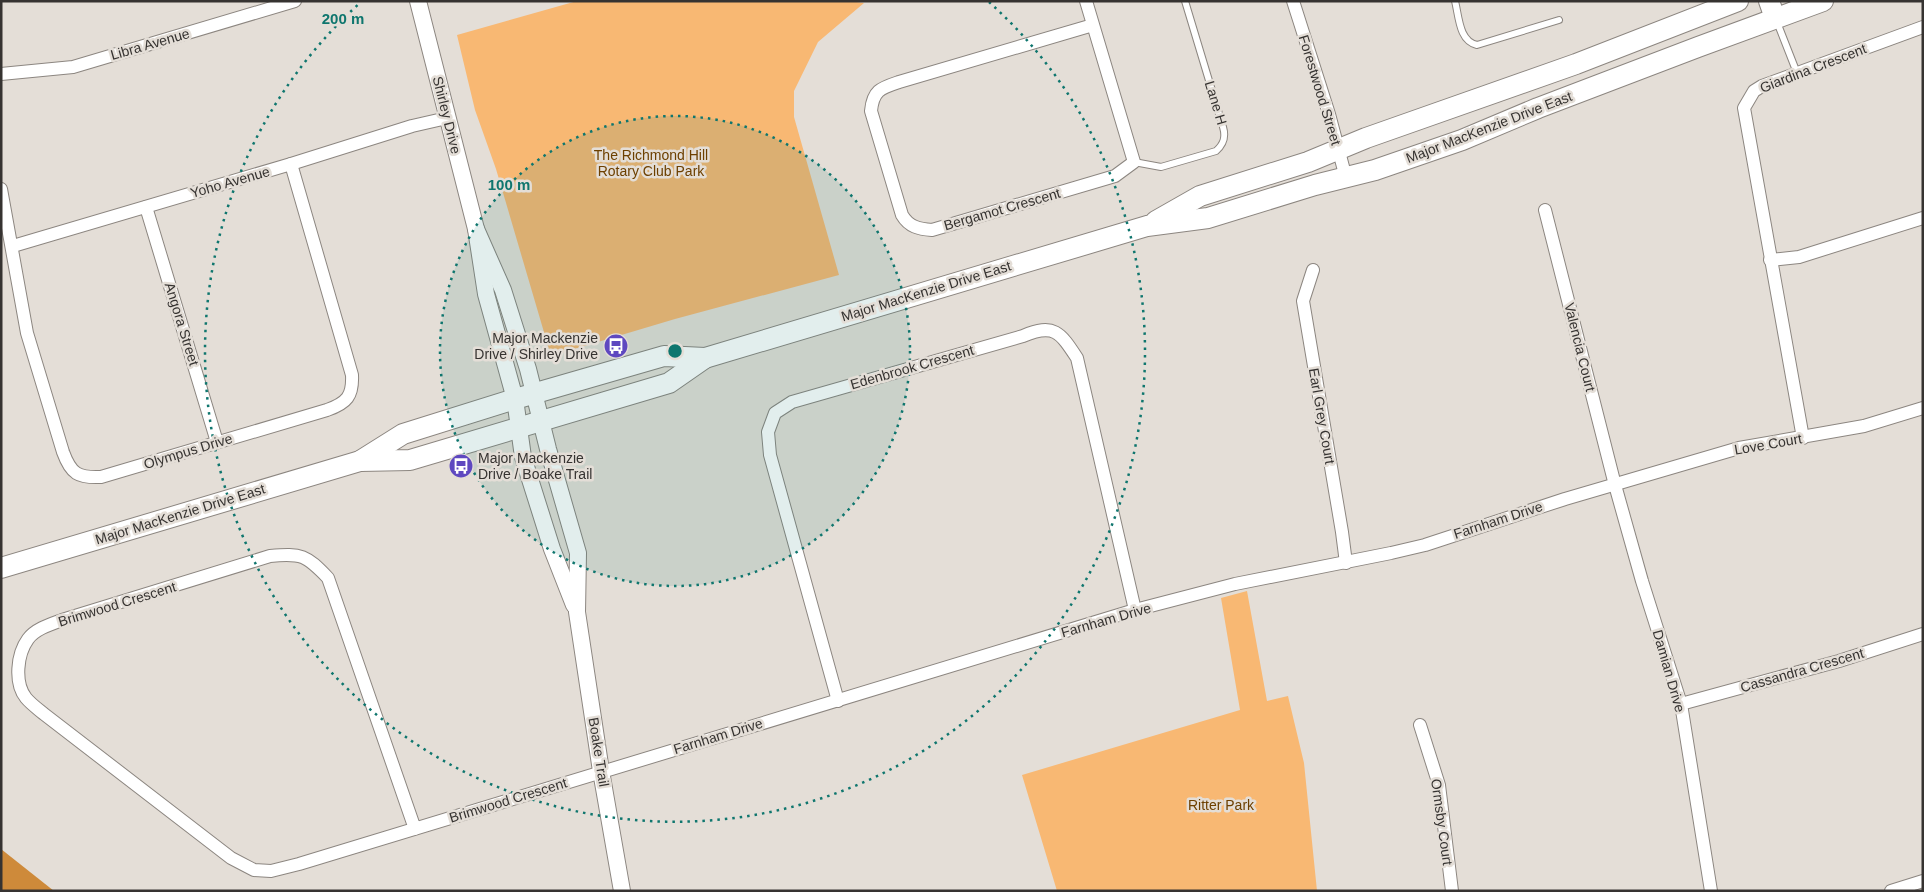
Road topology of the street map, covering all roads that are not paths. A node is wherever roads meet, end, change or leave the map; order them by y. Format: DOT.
graph roads {
  1 [pos="295,1"];
  2 [pos="418,1"];
  3 [pos="1086,1"];
  4 [pos="1185,1"];
  5 [pos="1293,1"];
  6 [pos="1455,1"];
  7 [pos="1738,1"];
  8 [pos="1823,1"];
  9 [pos="1772,10"];
  10 [pos="1559,20"];
  11 [pos="1093,25"];
  12 [pos="1923,26"];
  13 [pos="1797,73"];
  14 [pos="1,74"];
  15 [pos="447,118"];
  16 [pos="1338,150"];
  17 [pos="1134,162"];
  18 [pos="291,164"];
  19 [pos="1346,178"];
  20 [pos="1,189"];
  21 [pos="146,207"];
  22 [pos="1545,210"];
  23 [pos="1923,218"];
  24 [pos="1147,226"];
  25 [pos="476,229"];
  26 [pos="13,246"];
  27 [pos="1770,260"];
  28 [pos="1313,270"];
  29 [pos="705,358"];
  30 [pos="538,407"];
  31 [pos="1923,408"];
  32 [pos="518,413"];
  33 [pos="1803,438"];
  34 [pos="217,442"];
  35 [pos="360,461"];
  36 [pos="1615,484"];
  37 [pos="1346,563"];
  38 [pos="1,568"];
  39 [pos="1136,610"];
  40 [pos="577,612"];
  41 [pos="1923,634"];
  42 [pos="838,701"];
  43 [pos="1681,704"];
  44 [pos="1420,725"];
  45 [pos="602,772"];
  46 [pos="415,829"];
  47 [pos="1923,881"];
  48 [pos="622,891"];
  49 [pos="1452,891"];
  50 [pos="1711,891"];
  51 [pos="1892,891"];
  1 -- 14 [label="street, Libra Avenue"];
  2 -- 15 [label="street, Shirley Drive"];
  3 -- 11 [label="street"];
  4 -- 17 [label="lane, Lane H"];
  5 -- 16 [label="street, Forestwood Street"];
  6 -- 10 [label="lane"];
  7 -- 16 [label="main road, Major MacKenzie Drive East"];
  8 -- 9 [label="main road, Major MacKenzie Drive East"];
  9 -- 13 [label="lane"];
  9 -- 19 [label="main road, Major MacKenzie Drive East"];
  11 -- 17 [label="street"];
  11 -- 17 [label="street, Bergamot Crescent"];
  12 -- 13 [label="street, Giardina Crescent"];
  13 -- 27 [label="street, Giardina Crescent"];
  15 -- 18 [label="street, Yoho Avenue"];
  15 -- 25 [label="street, Shirley Drive"];
  16 -- 19 [label="street, Forestwood Street"];
  16 -- 24 [label="main road, Major MacKenzie Drive East"];
  18 -- 21 [label="street, Yoho Avenue"];
  18 -- 34 [label="street, Olympus Drive"];
  19 -- 24 [label="main road, Major MacKenzie Drive East"];
  20 -- 26 [label="street, Olympus Drive"];
  21 -- 26 [label="street, Yoho Avenue"];
  21 -- 34 [label="street, Angora Street"];
  22 -- 36 [label="street, Valencia Court"];
  23 -- 27 [label="street"];
  24 -- 29 [label="main road, Major MacKenzie Drive East"];
  25 -- 30 [label="street, Shirley Drive"];
  25 -- 32 [label="street, Shirley Drive"];
  26 -- 34 [label="street, Olympus Drive"];
  27 -- 33 [label="street, Giardina Crescent"];
  28 -- 37 [label="street, Earl Grey Court"];
  29 -- 30 [label="main road, Major MacKenzie Drive East"];
  29 -- 30 [label="main road, Major MacKenzie Drive East"];
  30 -- 32 [label="main road, Major MacKenzie Drive East"];
  30 -- 32 [label="main road, Major MacKenzie Drive East"];
  30 -- 40 [label="street, Boake Trail"];
  31 -- 33 [label="street, Love Court"];
  32 -- 35 [label="main road, Major MacKenzie Drive East"];
  32 -- 35 [label="main road, Major MacKenzie Drive East"];
  32 -- 40 [label="street, Boake Trail"];
  33 -- 36 [label="street, Love Court"];
  35 -- 38 [label="main road, Major MacKenzie Drive East"];
  36 -- 37 [label="street, Farnham Drive"];
  36 -- 43 [label="street, Damian Drive"];
  37 -- 39 [label="street, Farnham Drive"];
  39 -- 42 [label="street, Farnham Drive"];
  39 -- 42 [label="street, Edenbrook Crescent"];
  40 -- 45 [label="street, Boake Trail"];
  41 -- 43 [label="street, Cassandra Crescent"];
  42 -- 45 [label="street, Farnham Drive"];
  43 -- 50 [label="street, Damian Drive"];
  44 -- 49 [label="street, Ormsby Court"];
  45 -- 46 [label="street, Brimwood Crescent"];
  45 -- 48 [label="street, Boake Trail"];
  46 -- 46 [label="street, Brimwood Crescent"];
  47 -- 51 [label="street"];
}
